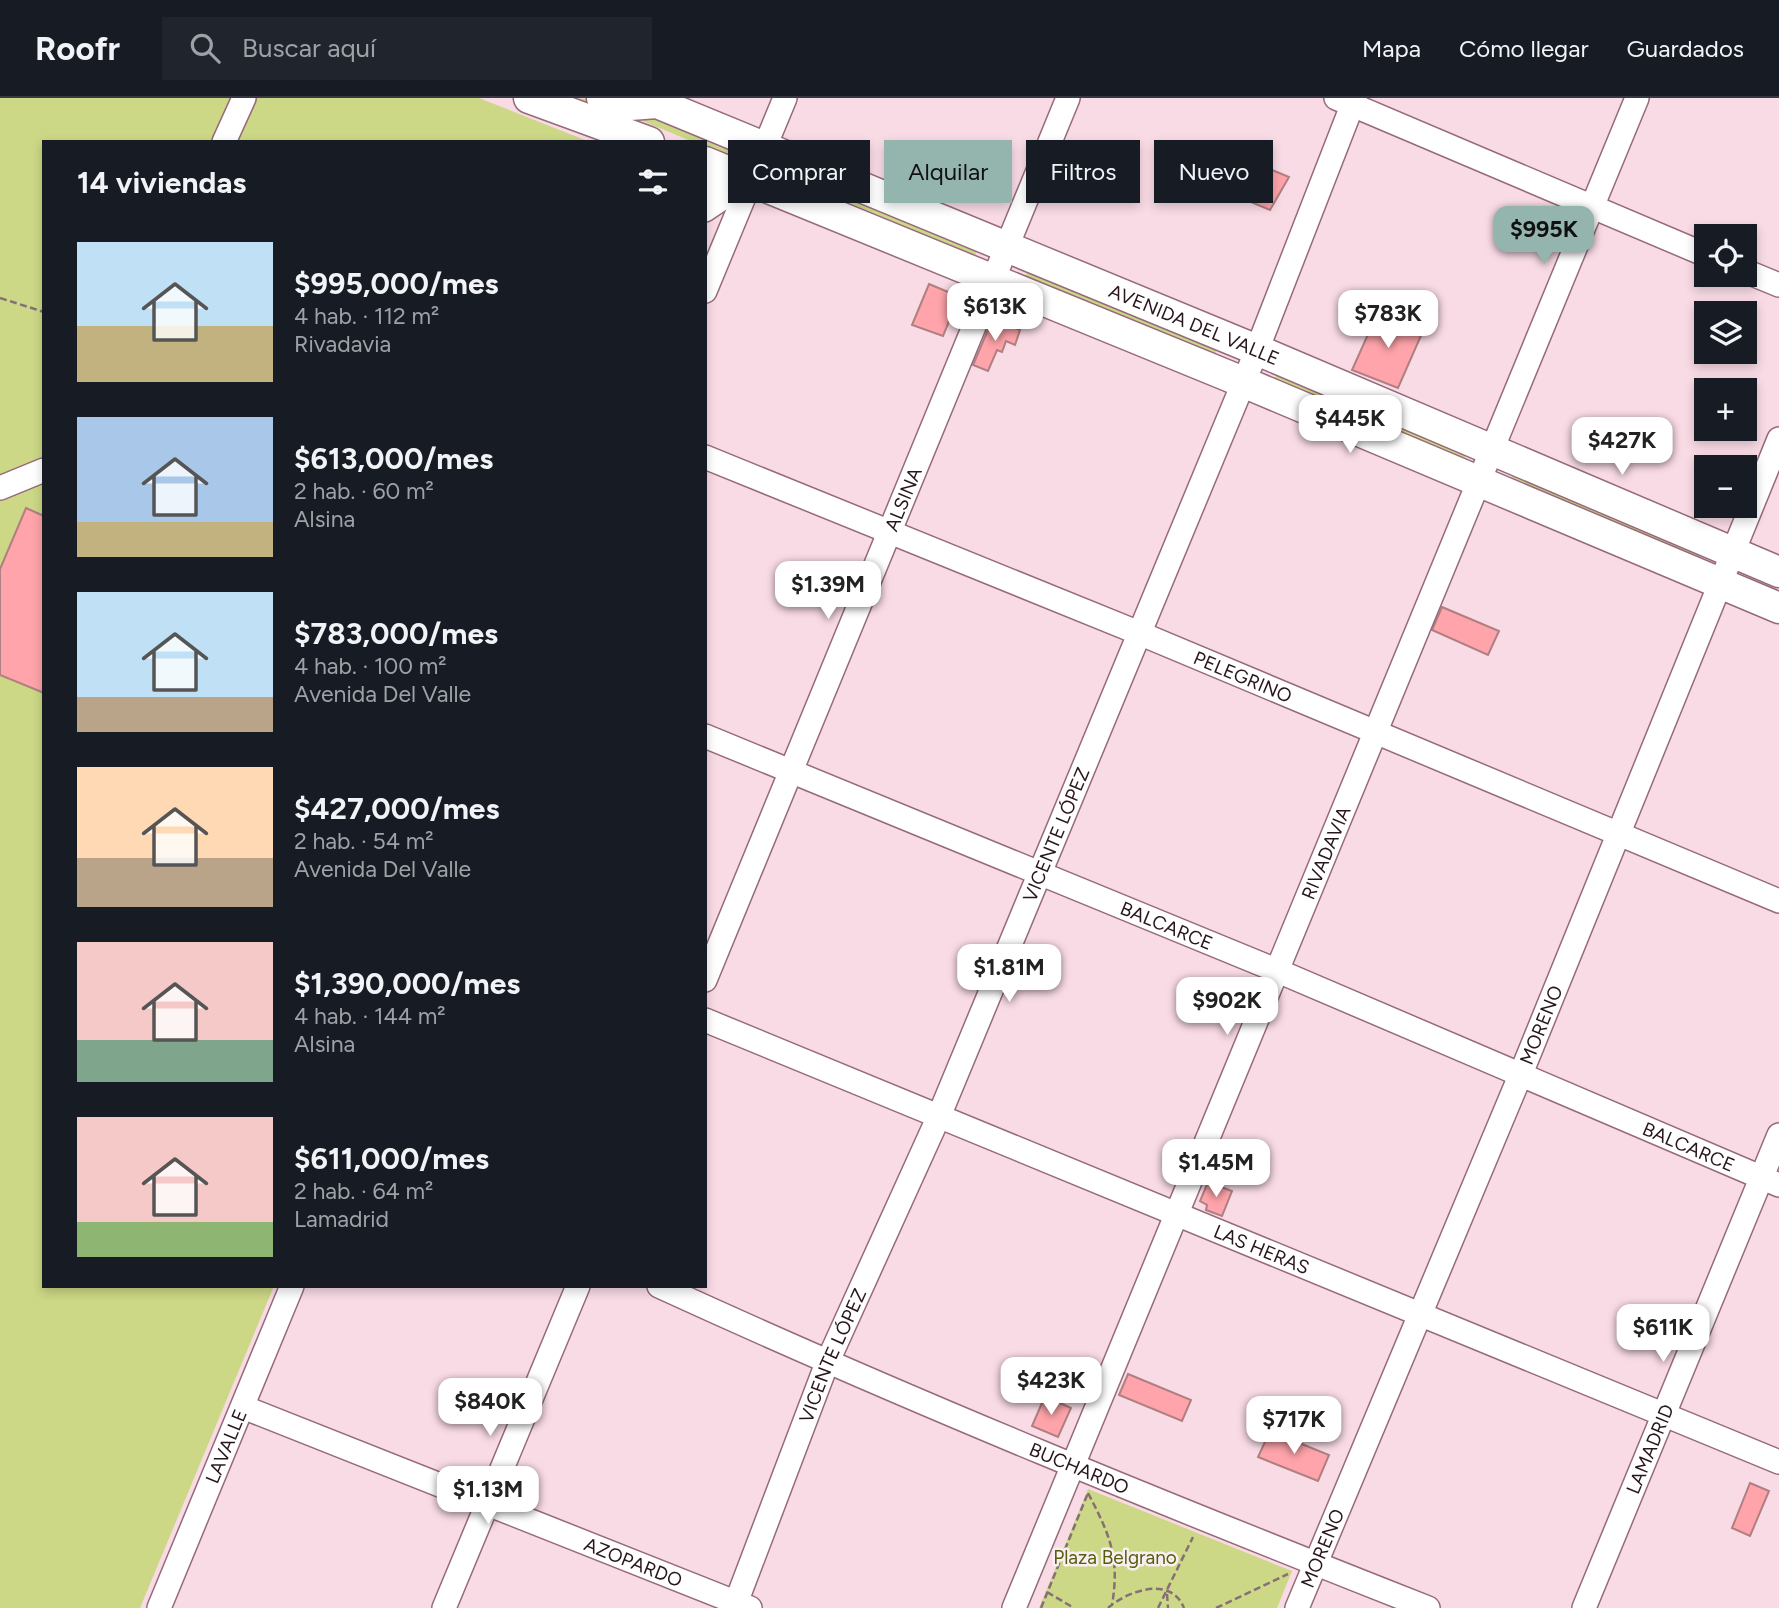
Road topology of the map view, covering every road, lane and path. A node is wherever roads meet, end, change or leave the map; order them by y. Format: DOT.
graph roads {
  1 [pos="244,98"];
  2 [pos="530,98"];
  3 [pos="602,98"];
  4 [pos="785,98"];
  5 [pos="1068,98"];
  6 [pos="1637,98"];
  7 [pos="1348,100"];
  8 [pos="650,101"];
  9 [pos="225,140"];
  10 [pos="644,140"];
  11 [pos="747,140"];
  12 [pos="767,140"];
  13 [pos="707,163"];
  14 [pos="728,170"];
  15 [pos="728,184"];
  16 [pos="707,190"];
  17 [pos="870,191"];
  18 [pos="728,194"];
  19 [pos="741,203"];
  20 [pos="809,203"];
  21 [pos="1592,207"];
  22 [pos="707,209"];
  23 [pos="1009,248"];
  24 [pos="1694,249"];
  25 [pos="1757,276"];
  26 [pos="995,280"];
  27 [pos="1779,285"];
  28 [pos="707,286"];
  29 [pos="0,298"];
  30 [pos="42,311"];
  31 [pos="1257,350"];
  32 [pos="1243,382"];
  33 [pos="1779,439"];
  34 [pos="1491,450"];
  35 [pos="707,458"];
  36 [pos="42,471"];
  37 [pos="1478,482"];
  38 [pos="0,488"];
  39 [pos="887,531"];
  40 [pos="1733,551"];
  41 [pos="1779,572"];
  42 [pos="1721,583"];
  43 [pos="1779,608"];
  44 [pos="1139,633"];
  45 [pos="1375,732"];
  46 [pos="707,737"];
  47 [pos="792,772"];
  48 [pos="1618,832"];
  49 [pos="1040,873"];
  50 [pos="1779,901"];
  51 [pos="1278,971"];
  52 [pos="707,975"];
  53 [pos="707,1021"];
  54 [pos="1520,1076"];
  55 [pos="939,1116"];
  56 [pos="1779,1135"];
  57 [pos="1771,1181"];
  58 [pos="1177,1215"];
  59 [pos="291,1288"];
  60 [pos="577,1288"];
  61 [pos="663,1288"];
  62 [pos="1421,1315"];
  63 [pos="827,1363"];
  64 [pos="243,1407"];
  65 [pos="1666,1415"];
  66 [pos="1779,1462"];
  67 [pos="1074,1468"];
  68 [pos="1091,1487"];
  69 [pos="1088,1493"];
  70 [pos="486,1502"];
  71 [pos="1196,1531"];
  72 [pos="1314,1563"];
  73 [pos="1292,1573"];
  74 [pos="1047,1592"];
  75 [pos="1167,1592"];
  76 [pos="740,1606"];
  77 [pos="1110,1606"];
  78 [pos="159,1608"];
  79 [pos="444,1608"];
  80 [pos="1014,1608"];
  81 [pos="1041,1608"];
  82 [pos="1074,1608"];
  83 [pos="1158,1608"];
  84 [pos="1168,1608"];
  85 [pos="1184,1608"];
  86 [pos="1216,1608"];
  87 [pos="1297,1608"];
  88 [pos="1428,1608"];
  89 [pos="1584,1608"];
  1 -- 9 [label="street"];
  2 -- 10 [label="main road"];
  3 -- 8 [label="main road, AVENIDA DEL VALLE"];
  4 -- 12 [label="street"];
  5 -- 23 [label="street, ALSINA"];
  6 -- 21 [label="street, RIVADAVIA"];
  7 -- 21 [label="street"];
  7 -- 31 [label="street, VICENTE LÓPEZ"];
  8 -- 11 [label="main road, AVENIDA DEL VALLE"];
  13 -- 14 [label="main road, AVENIDA DEL VALLE"];
  15 -- 16 [label="street"];
  17 -- 23 [label="main road, AVENIDA DEL VALLE"];
  18 -- 22 [label="street"];
  19 -- 28 [label="street"];
  20 -- 26 [label="main road, AVENIDA DEL VALLE"];
  21 -- 24 [label="street"];
  21 -- 34 [label="street, RIVADAVIA"];
  23 -- 26 [label="street, ALSINA"];
  23 -- 31 [label="main road, AVENIDA DEL VALLE"];
  25 -- 27 [label="street"];
  26 -- 32 [label="main road, AVENIDA DEL VALLE"];
  26 -- 39 [label="street, ALSINA"];
  29 -- 30 [label="path"];
  31 -- 32 [label="street, VICENTE LÓPEZ"];
  31 -- 34 [label="main road, AVENIDA DEL VALLE"];
  32 -- 37 [label="main road, AVENIDA DEL VALLE"];
  32 -- 44 [label="street, VICENTE LÓPEZ"];
  33 -- 40 [label="street, MORENO"];
  34 -- 37 [label="street, RIVADAVIA"];
  34 -- 40 [label="main road, AVENIDA DEL VALLE"];
  35 -- 39 [label="street, PELEGRINO"];
  36 -- 38 [label="street"];
  37 -- 42 [label="main road, AVENIDA DEL VALLE"];
  37 -- 45 [label="street, RIVADAVIA"];
  39 -- 44 [label="street, PELEGRINO"];
  39 -- 47 [label="street, ALSINA"];
  40 -- 41 [label="main road, AVENIDA DEL VALLE"];
  40 -- 42 [label="street, MORENO"];
  42 -- 43 [label="main road, AVENIDA DEL VALLE"];
  42 -- 48 [label="street, MORENO"];
  44 -- 45 [label="street, PELEGRINO"];
  44 -- 49 [label="street, VICENTE LÓPEZ"];
  45 -- 48 [label="street, PELEGRINO"];
  45 -- 51 [label="street, RIVADAVIA"];
  46 -- 47 [label="street, BALCARCE"];
  47 -- 49 [label="street, BALCARCE"];
  47 -- 52 [label="street, ALSINA"];
  48 -- 50 [label="street, PELEGRINO"];
  48 -- 54 [label="street, MORENO"];
  49 -- 51 [label="street, BALCARCE"];
  49 -- 55 [label="street, VICENTE LÓPEZ"];
  51 -- 54 [label="street, BALCARCE"];
  51 -- 58 [label="street, RIVADAVIA"];
  53 -- 55 [label="street, LAS HERAS"];
  54 -- 57 [label="street, BALCARCE"];
  54 -- 62 [label="street, MORENO"];
  55 -- 58 [label="street, LAS HERAS"];
  55 -- 63 [label="street, VICENTE LÓPEZ"];
  56 -- 57 [label="street, LAMADRID"];
  57 -- 65 [label="street, LAMADRID"];
  58 -- 62 [label="street, LAS HERAS"];
  58 -- 67 [label="street, RIVADAVIA"];
  59 -- 64 [label="street, LAVALLE"];
  60 -- 70 [label="street"];
  61 -- 63 [label="street, BUCHARDO"];
  62 -- 65 [label="street, LAS HERAS"];
  62 -- 72 [label="street, MORENO"];
  63 -- 67 [label="street, BUCHARDO"];
  63 -- 76 [label="street, VICENTE LÓPEZ"];
  64 -- 70 [label="street, AZOPARDO"];
  64 -- 78 [label="street, LAVALLE"];
  65 -- 66 [label="street, LAS HERAS"];
  65 -- 89 [label="street, LAMADRID"];
  67 -- 72 [label="street, BUCHARDO"];
  67 -- 80 [label="street, RIVADAVIA"];
  68 -- 69 [label="path"];
  69 -- 74 [label="path"];
  69 -- 77 [label="path"];
  70 -- 76 [label="street, AZOPARDO"];
  70 -- 79 [label="street"];
  71 -- 75 [label="path"];
  72 -- 87 [label="street, MORENO"];
  72 -- 88 [label="street, BUCHARDO"];
  73 -- 86 [label="path"];
  74 -- 81 [label="path"];
  74 -- 82 [label="path"];
  75 -- 77 [label="path"];
  75 -- 83 [label="path"];
  75 -- 84 [label="path"];
  75 -- 85 [label="path"];
}
